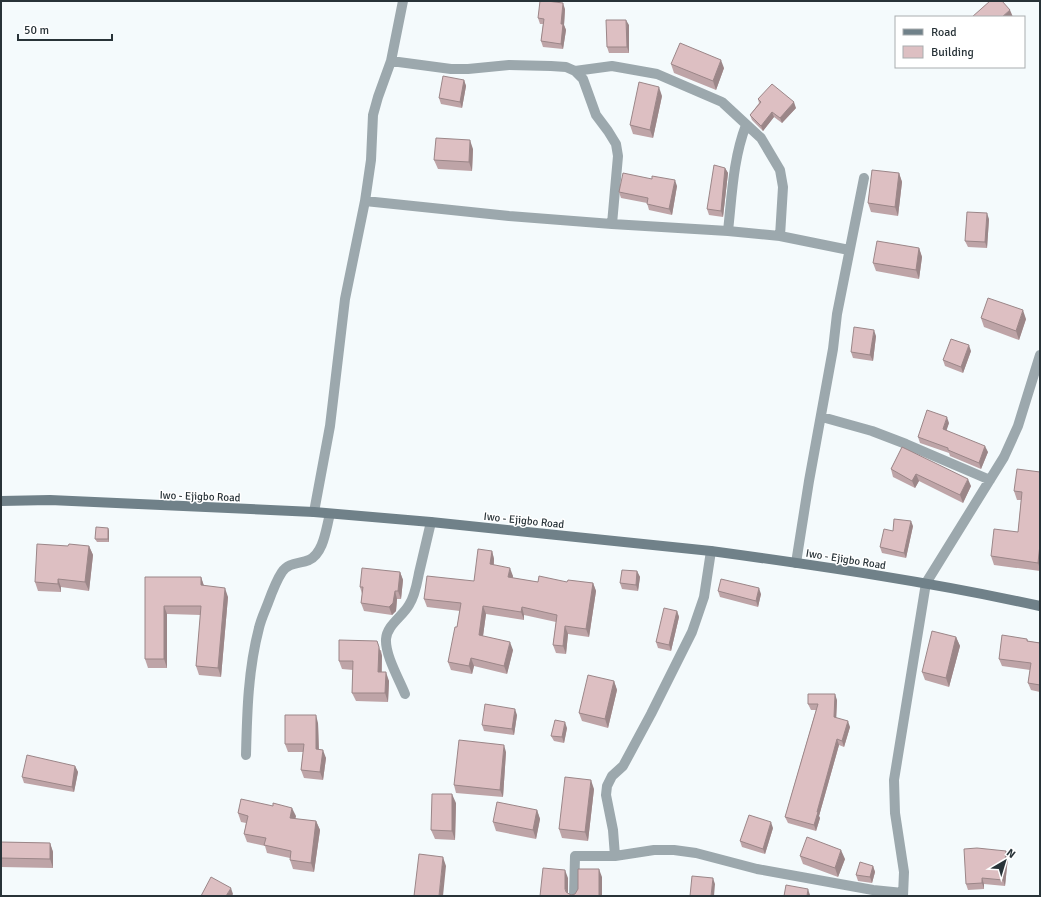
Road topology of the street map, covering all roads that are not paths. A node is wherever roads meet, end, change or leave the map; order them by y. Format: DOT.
graph roads {
  1 [pos="403,1"];
  2 [pos="391,61"];
  3 [pos="575,72"];
  4 [pos="746,125"];
  5 [pos="864,178"];
  6 [pos="365,202"];
  7 [pos="612,224"];
  8 [pos="728,231"];
  9 [pos="780,236"];
  10 [pos="849,250"];
  11 [pos="1040,355"];
  12 [pos="822,416"];
  13 [pos="990,480"];
  14 [pos="1,501"];
  15 [pos="314,512"];
  16 [pos="330,514"];
  17 [pos="431,522"];
  18 [pos="711,551"];
  19 [pos="796,563"];
  20 [pos="926,583"];
  21 [pos="1040,606"];
  22 [pos="405,694"];
  23 [pos="246,755"];
  24 [pos="615,856"];
  25 [pos="903,895"];
  26 [pos="574,896"];
  1 -- 2 [label="street"];
  2 -- 3 [label="street"];
  2 -- 6 [label="street"];
  3 -- 4 [label="street"];
  3 -- 7 [label="street"];
  4 -- 8 [label="street"];
  4 -- 9 [label="street"];
  5 -- 10 [label="street"];
  6 -- 7 [label="street"];
  6 -- 15 [label="street"];
  7 -- 8 [label="street"];
  8 -- 9 [label="street"];
  9 -- 10 [label="street"];
  10 -- 12 [label="street"];
  11 -- 13 [label="street"];
  12 -- 13 [label="street"];
  12 -- 19 [label="street"];
  13 -- 20 [label="street"];
  14 -- 15 [label="main road, Iwo - Ejigbo Road"];
  15 -- 16 [label="main road, Iwo - Ejigbo Road"];
  16 -- 17 [label="main road, Iwo - Ejigbo Road"];
  16 -- 23 [label="street"];
  17 -- 18 [label="main road, Iwo - Ejigbo Road"];
  17 -- 22 [label="street"];
  18 -- 19 [label="main road, Iwo - Ejigbo Road"];
  18 -- 24 [label="street"];
  19 -- 20 [label="main road, Iwo - Ejigbo Road"];
  20 -- 21 [label="main road, Iwo - Ejigbo Road"];
  20 -- 25 [label="street"];
  24 -- 25 [label="street"];
  24 -- 26 [label="street"];
}
